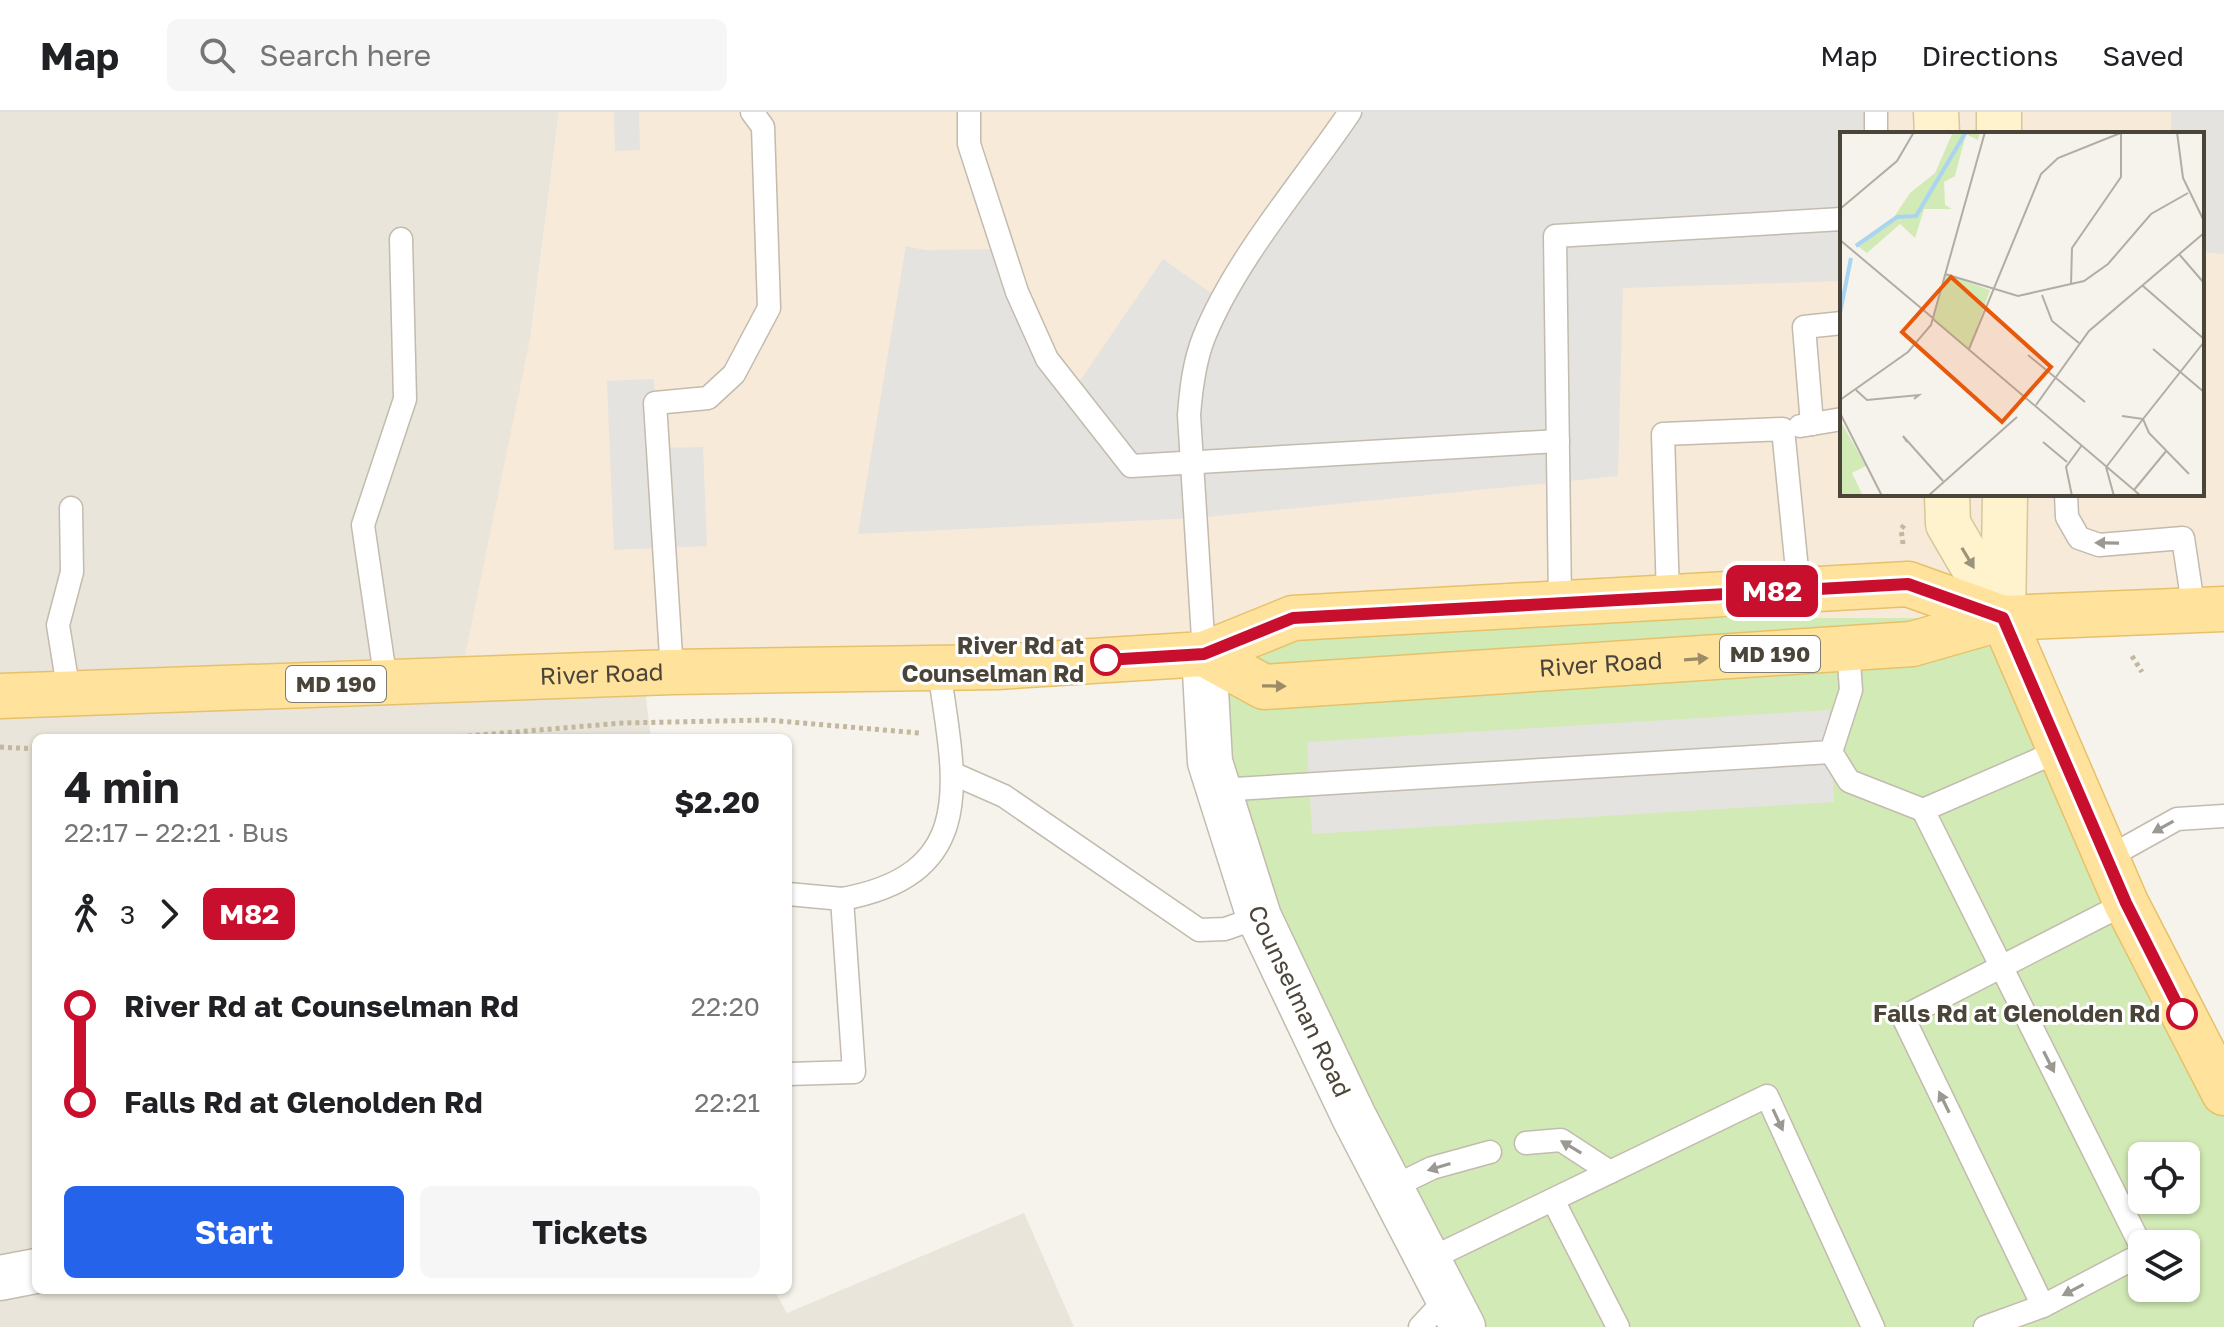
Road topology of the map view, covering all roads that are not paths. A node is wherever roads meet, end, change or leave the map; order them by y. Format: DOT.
graph roads {
  1 [pos="752,112"];
  2 [pos="969,112"];
  3 [pos="1350,112"];
  4 [pos="1936,112"];
  5 [pos="1937,132"];
  6 [pos="1840,219"];
  7 [pos="401,239"];
  8 [pos="1840,323"];
  9 [pos="1840,419"];
  10 [pos="1812,424"];
  11 [pos="1783,429"];
  12 [pos="1558,441"];
  13 [pos="1193,461"];
  14 [pos="1947,496"];
  15 [pos="2005,496"];
  16 [pos="2066,496"];
  17 [pos="71,508"];
  18 [pos="1799,590"];
  19 [pos="1668,596"];
  20 [pos="1560,601"];
  21 [pos="2209,610"];
  22 [pos="2003,618"];
  23 [pos="1848,648"];
  24 [pos="1204,654"];
  25 [pos="939,670"];
  26 [pos="672,672"];
  27 [pos="386,682"];
  28 [pos="69,693"];
  29 [pos="0,696"];
  30 [pos="2061,750"];
  31 [pos="1831,752"];
  32 [pos="954,774"];
  33 [pos="1219,790"];
  34 [pos="1923,810"];
  35 [pos="2224,816"];
  36 [pos="2107,858"];
  37 [pos="792,894"];
  38 [pos="842,899"];
  39 [pos="2126,903"];
  40 [pos="1259,917"];
  41 [pos="2002,967"];
  42 [pos="792,1074"];
  43 [pos="2222,1083"];
  44 [pos="1526,1143"];
  45 [pos="1490,1152"];
  46 [pos="1610,1172"];
  47 [pos="1391,1188"];
  48 [pos="1553,1200"];
  49 [pos="2132,1230"];
  50 [pos="2128,1259"];
  51 [pos="32,1272"];
  52 [pos="0,1278"];
  53 [pos="1440,1303"];
  54 [pos="2043,1306"];
  55 [pos="1618,1327"];
  56 [pos="1873,1327"];
  57 [pos="1985,1327"];
  1 -- 26 [label="lane"];
  2 -- 13 [label="lane"];
  3 -- 13 [label="lane"];
  4 -- 5 [label="main road"];
  6 -- 12 [label="lane"];
  7 -- 27 [label="lane"];
  8 -- 10 [label="lane"];
  9 -- 10 [label="lane"];
  10 -- 11 [label="lane"];
  11 -- 18 [label="lane"];
  11 -- 19 [label="lane"];
  12 -- 13 [label="lane"];
  12 -- 20 [label="lane"];
  13 -- 24 [label="lane"];
  14 -- 22 [label="main road, one-way"];
  15 -- 22 [label="main road"];
  21 -- 16 [label="lane, one-way"];
  17 -- 28 [label="lane"];
  18 -- 19 [label="main road, River Road / MD 190"];
  18 -- 22 [label="main road, River Road / MD 190"];
  19 -- 20 [label="main road, River Road / MD 190"];
  20 -- 24 [label="main road, River Road / MD 190"];
  21 -- 22 [label="main road, River Road / MD 190"];
  22 -- 23 [label="main road, River Road / MD 190"];
  22 -- 30 [label="main road"];
  24 -- 23 [label="main road, River Road / MD 190, one-way"];
  23 -- 31 [label="lane"];
  24 -- 25 [label="main road, River Road / MD 190"];
  24 -- 33 [label="street, Counselman Road"];
  25 -- 26 [label="main road, River Road / MD 190"];
  25 -- 32 [label="lane"];
  26 -- 27 [label="main road, River Road / MD 190"];
  27 -- 28 [label="main road, River Road / MD 190"];
  28 -- 29 [label="main road, River Road / MD 190"];
  30 -- 34 [label="lane"];
  30 -- 36 [label="main road"];
  31 -- 33 [label="lane"];
  31 -- 34 [label="lane"];
  32 -- 38 [label="lane"];
  32 -- 40 [label="lane"];
  33 -- 40 [label="street, Counselman Road"];
  34 -- 41 [label="lane"];
  35 -- 36 [label="lane, one-way"];
  36 -- 39 [label="main road"];
  37 -- 38 [label="lane"];
  38 -- 42 [label="lane"];
  39 -- 41 [label="lane"];
  39 -- 43 [label="main road"];
  40 -- 47 [label="street, Counselman Road"];
  41 -- 49 [label="lane, one-way"];
  54 -- 41 [label="lane, one-way"];
  46 -- 44 [label="lane, one-way"];
  45 -- 47 [label="lane, one-way"];
  46 -- 48 [label="lane"];
  46 -- 56 [label="lane, one-way"];
  47 -- 53 [label="street, Counselman Road"];
  48 -- 53 [label="lane"];
  48 -- 55 [label="lane"];
  50 -- 54 [label="lane, one-way"];
  51 -- 52 [label="street"];
  54 -- 57 [label="lane"];
}
